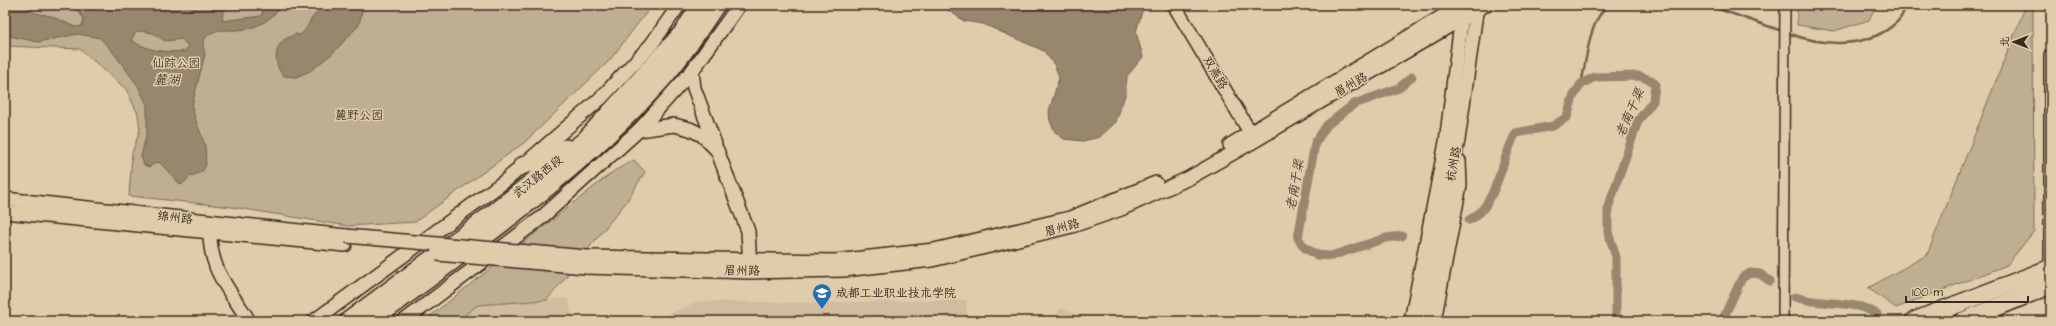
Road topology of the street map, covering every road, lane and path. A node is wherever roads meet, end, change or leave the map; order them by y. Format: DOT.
graph roads {
  1 [pos="679,5"];
  2 [pos="700,5"];
  3 [pos="716,5"];
  4 [pos="739,5"];
  5 [pos="1174,5"];
  6 [pos="1462,5"];
  7 [pos="1785,5"];
  8 [pos="1480,7"];
  9 [pos="1461,20"];
  10 [pos="2051,55"];
  11 [pos="692,71"];
  12 [pos="639,130"];
  13 [pos="1253,137"];
  14 [pos="585,140"];
  15 [pos="1452,141"];
  16 [pos="717,150"];
  17 [pos="522,166"];
  18 [pos="5,199"];
  19 [pos="5,212"];
  20 [pos="210,227"];
  21 [pos="345,241"];
  22 [pos="750,266"];
  23 [pos="2051,269"];
  24 [pos="2051,285"];
  25 [pos="249,321"];
  26 [pos="314,321"];
  27 [pos="348,321"];
  28 [pos="372,321"];
  29 [pos="404,321"];
  30 [pos="1402,321"];
  31 [pos="1411,321"];
  32 [pos="1423,321"];
  33 [pos="1434,321"];
  34 [pos="1783,321"];
  35 [pos="1914,321"];
  36 [pos="1963,321"];
  1 -- 17 [label="main road"];
  2 -- 14 [label="highway, 武汉路西段"];
  3 -- 28 [label="highway, 武汉路西段"];
  4 -- 11 [label="main road"];
  5 -- 13 [label="main road, 双燕路"];
  6 -- 9 [label="main road, 杭州路"];
  6 -- 13 [label="main road"];
  7 -- 34 [label="street"];
  8 -- 9 [label="main road, 眉州路"];
  8 -- 15 [label="main road, 杭州路"];
  9 -- 13 [label="main road, 眉州路"];
  9 -- 15 [label="main road, 杭州路"];
  10 -- 23 [label="main road"];
  11 -- 12 [label="main road"];
  11 -- 16 [label="main road"];
  12 -- 16 [label="main road"];
  12 -- 29 [label="main road"];
  13 -- 22 [label="main road, 眉州路"];
  14 -- 17 [label="highway"];
  14 -- 27 [label="highway, 武汉路西段"];
  15 -- 30 [label="main road"];
  15 -- 31 [label="main road, 杭州路"];
  15 -- 32 [label="main road, 杭州路"];
  15 -- 33 [label="main road"];
  16 -- 22 [label="main road"];
  17 -- 26 [label="main road"];
  18 -- 20 [label="main road, 绵州路"];
  19 -- 20 [label="main road, 绵州路"];
  20 -- 21 [label="main road, 绵州路"];
  20 -- 25 [label="main road"];
  21 -- 22 [label="main road, 眉州路, bridge"];
  23 -- 35 [label="highway"];
  24 -- 36 [label="highway"];
}
